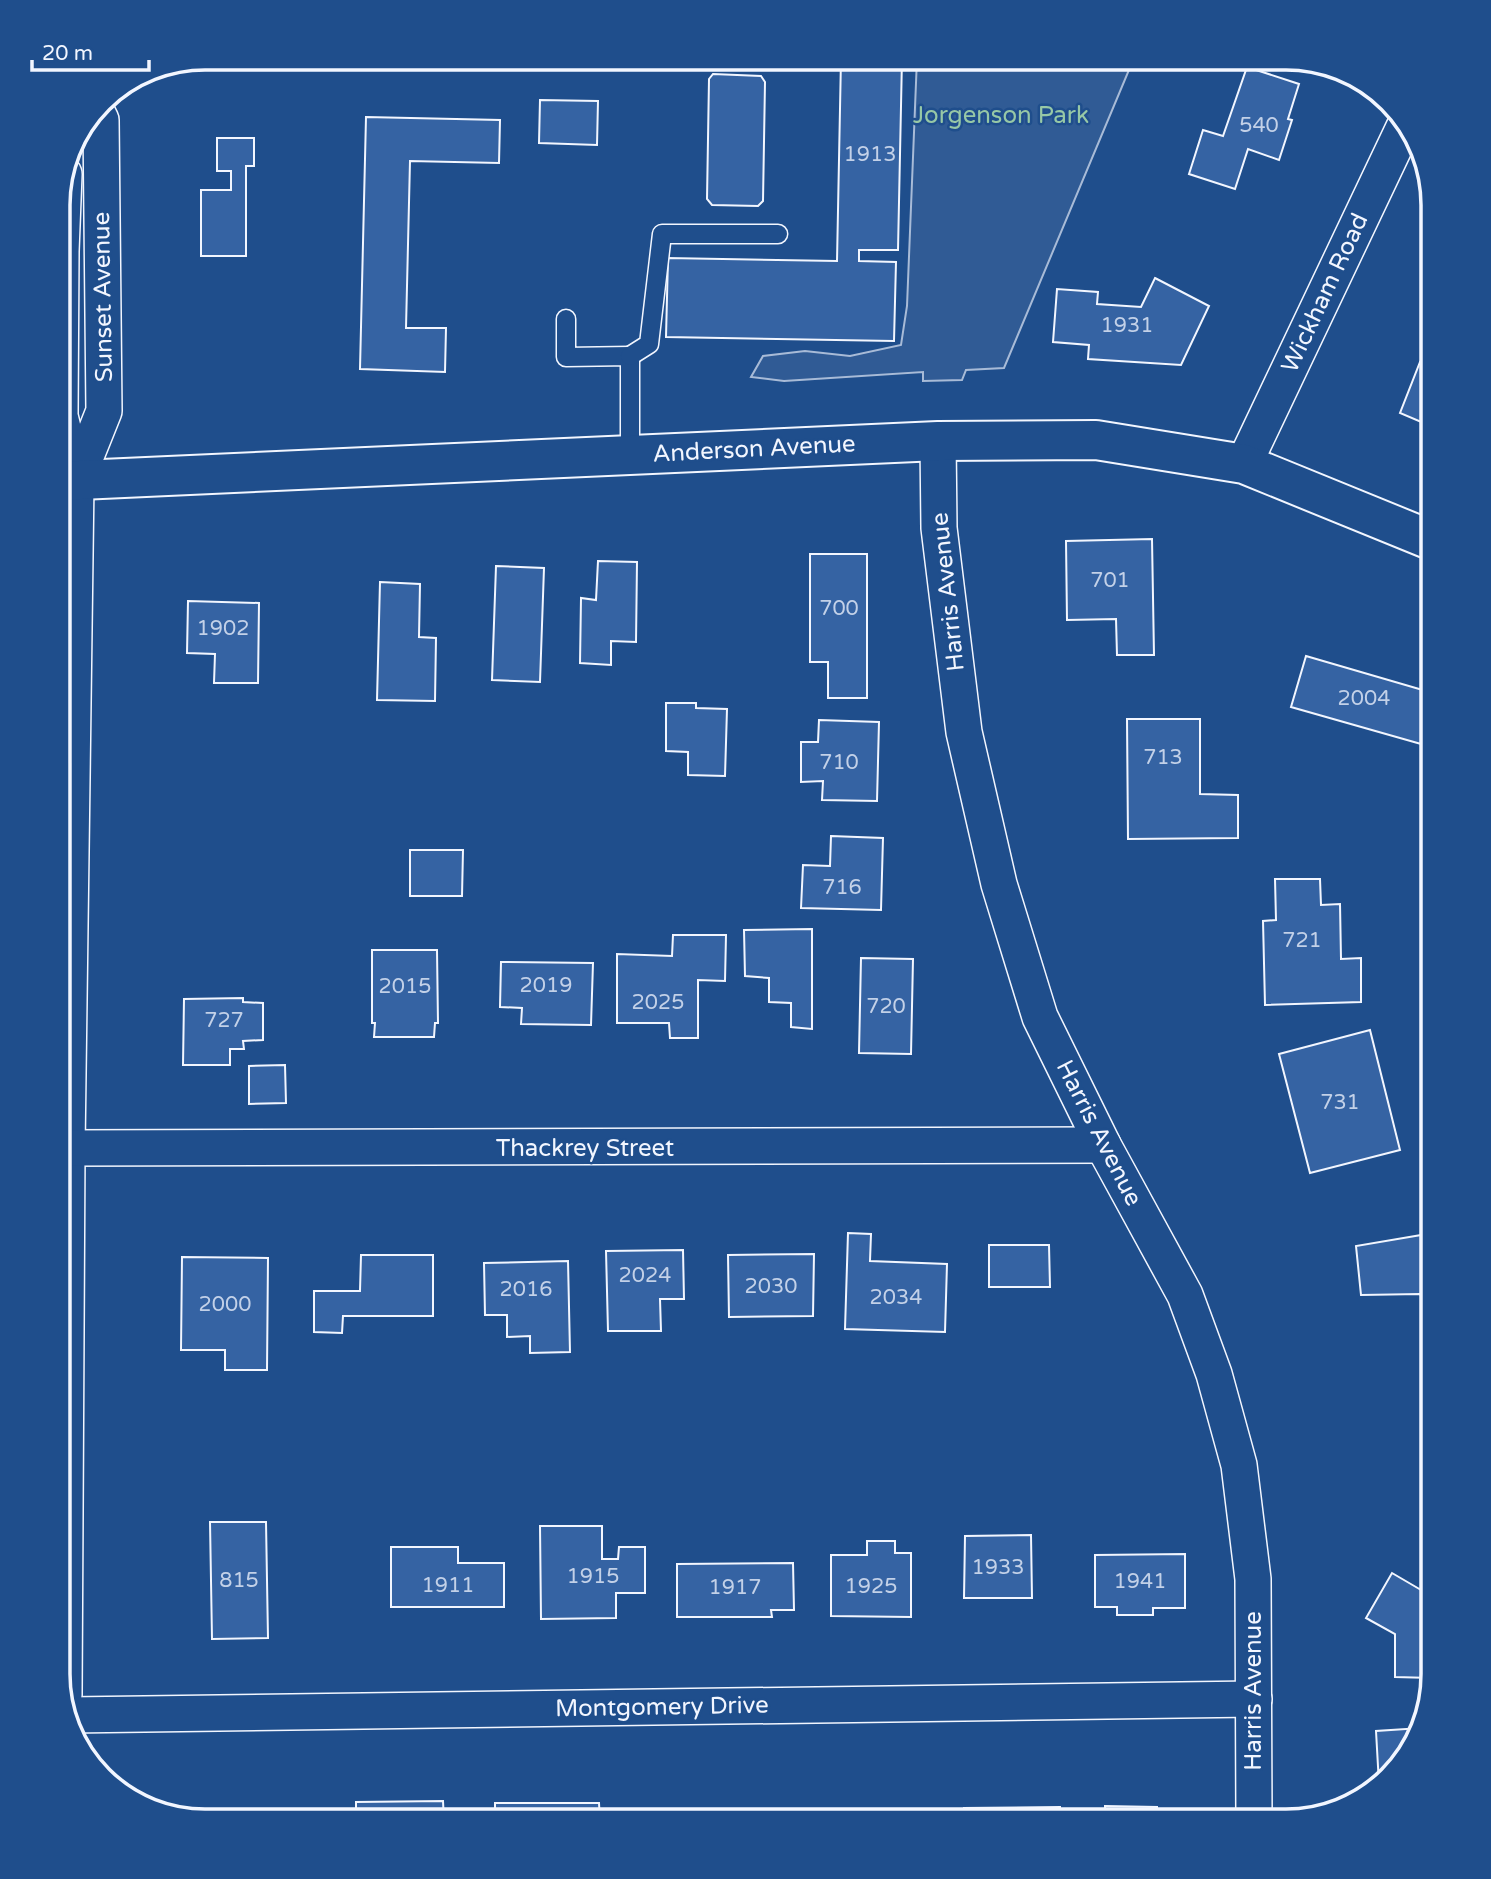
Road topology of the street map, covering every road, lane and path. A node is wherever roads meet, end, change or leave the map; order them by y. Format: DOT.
graph roads {
  1 [pos="101,120"];
  2 [pos="1401,134"];
  3 [pos="778,234"];
  4 [pos="566,319"];
  5 [pos="630,356"];
  6 [pos="939,441"];
  7 [pos="631,455"];
  8 [pos="1244,464"];
  9 [pos="70,475"];
  10 [pos="70,481"];
  11 [pos="1421,536"];
  12 [pos="1103,1145"];
  13 [pos="70,1148"];
  14 [pos="1254,1699"];
  15 [pos="77,1715"];
  16 [pos="1254,1809"];
  1 -- 9 [label="street, Sunset Avenue"];
  2 -- 8 [label="street, Wickham Road"];
  3 -- 5 [label="lane"];
  4 -- 5 [label="lane"];
  5 -- 7 [label="lane"];
  6 -- 7 [label="main road, Anderson Avenue"];
  6 -- 8 [label="main road, Anderson Avenue"];
  6 -- 12 [label="street, Harris Avenue"];
  7 -- 10 [label="main road, Anderson Avenue"];
  8 -- 11 [label="main road, Anderson Avenue"];
  12 -- 13 [label="street, Thackrey Street"];
  12 -- 14 [label="street, Harris Avenue"];
  14 -- 15 [label="street, Montgomery Drive"];
  14 -- 16 [label="street, Harris Avenue"];
}
